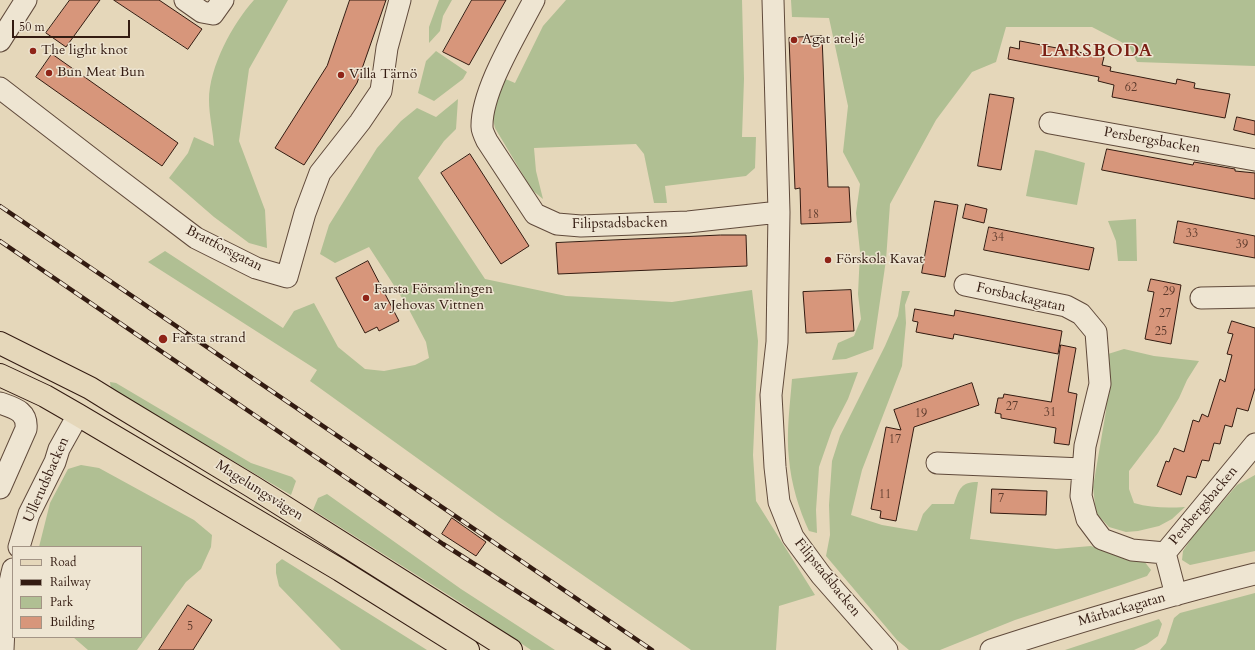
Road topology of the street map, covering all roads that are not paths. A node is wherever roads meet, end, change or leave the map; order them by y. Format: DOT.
graph roads {
  1 [pos="26,0"];
  2 [pos="186,0"];
  3 [pos="223,0"];
  4 [pos="400,0"];
  5 [pos="534,0"];
  6 [pos="773,0"];
  7 [pos="0,41"];
  8 [pos="0,88"];
  9 [pos="1050,122"];
  10 [pos="1255,160"];
  11 [pos="779,212"];
  12 [pos="965,285"];
  13 [pos="1255,297"];
  14 [pos="1200,298"];
  15 [pos="0,343"];
  16 [pos="0,375"];
  17 [pos="90,388"];
  18 [pos="0,403"];
  19 [pos="78,415"];
  20 [pos="1255,444"];
  21 [pos="937,463"];
  22 [pos="1083,469"];
  23 [pos="0,488"];
  24 [pos="19,546"];
  25 [pos="1165,553"];
  26 [pos="1255,574"];
  27 [pos="7,581"];
  28 [pos="1176,594"];
  29 [pos="3,650"];
  30 [pos="468,650"];
  31 [pos="511,650"];
  32 [pos="887,650"];
  33 [pos="991,650"];
  1 -- 7 [label="street"];
  2 -- 3 [label="street"];
  4 -- 8 [label="street, Brattforsgatan"];
  5 -- 11 [label="street, Filipstadsbacken"];
  6 -- 11 [label="street, Filipstadsbacken"];
  9 -- 10 [label="street, Persbergsbacken"];
  11 -- 32 [label="street, Filipstadsbacken"];
  12 -- 22 [label="street, Forsbackagatan"];
  13 -- 14 [label="street"];
  15 -- 17 [label="main road, Magelungsvägen"];
  16 -- 19 [label="main road, Magelungsvägen"];
  17 -- 19 [label="main road"];
  17 -- 31 [label="main road, Magelungsvägen"];
  18 -- 23 [label="street"];
  19 -- 24 [label="street, Ullerudsbacken"];
  19 -- 30 [label="main road, Magelungsvägen"];
  20 -- 25 [label="street, Persbergsbacken"];
  21 -- 22 [label="street"];
  22 -- 25 [label="street, Forsbackagatan"];
  25 -- 28 [label="street, Persbergsbacken"];
  26 -- 28 [label="street, Mårbackagatan"];
  27 -- 29 [label="street"];
  28 -- 33 [label="street, Mårbackagatan"];
}
